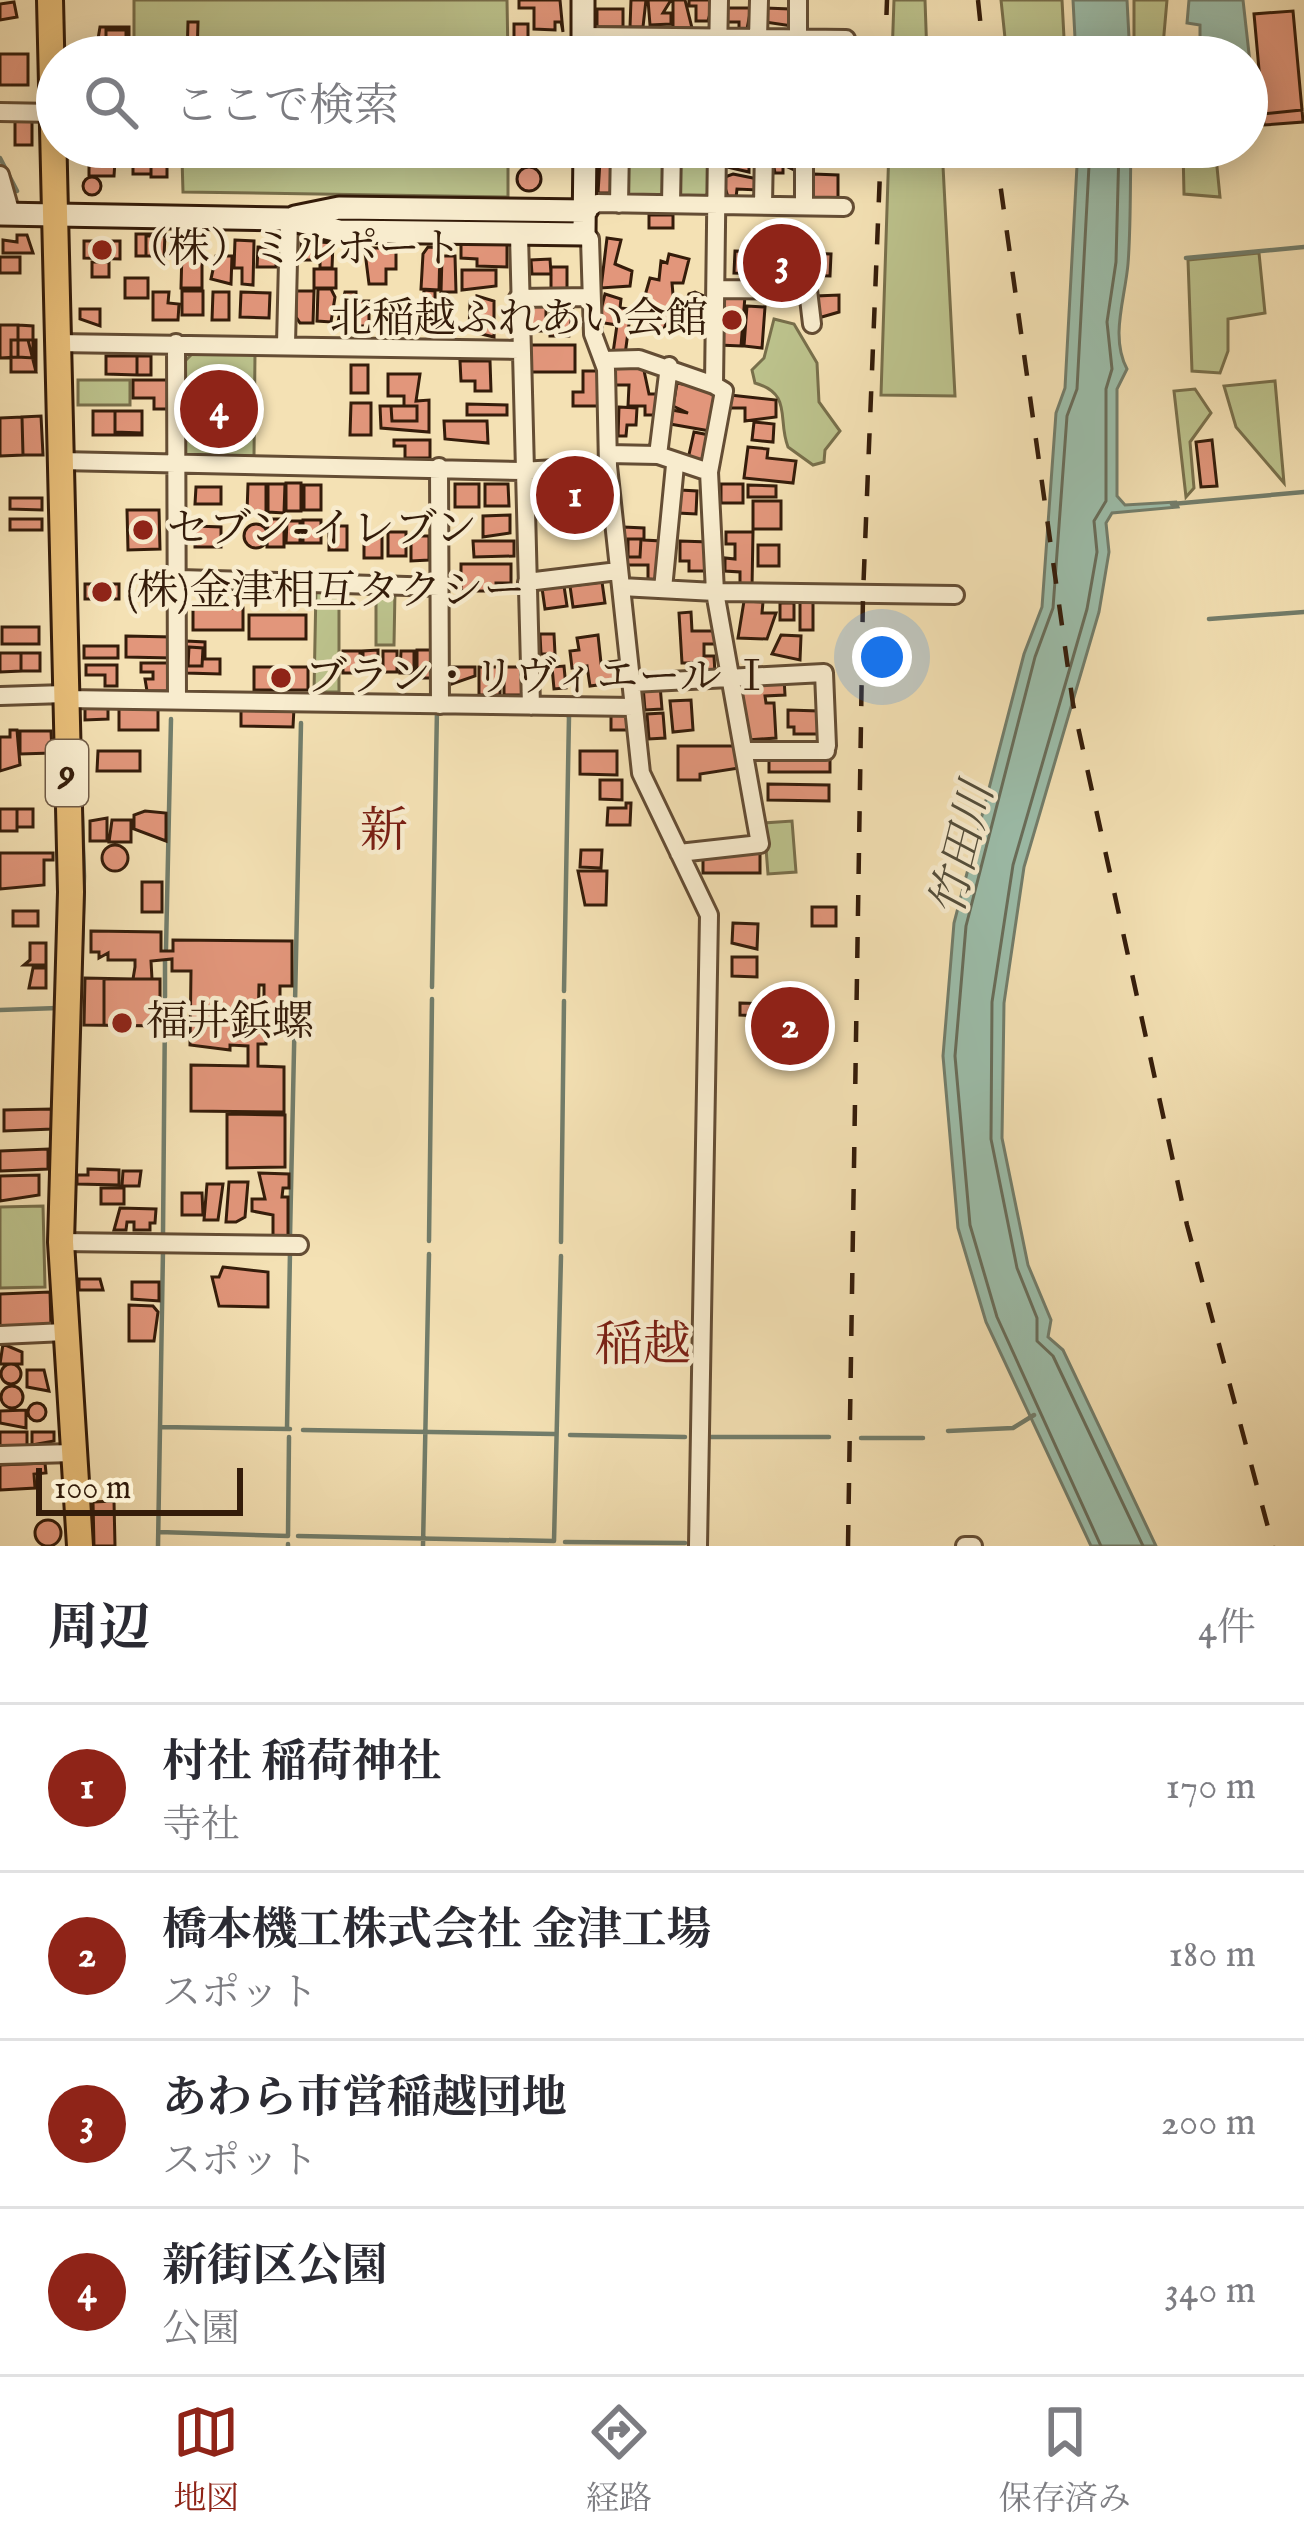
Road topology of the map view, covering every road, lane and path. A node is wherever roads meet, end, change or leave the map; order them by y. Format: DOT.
graph roads {
  1 [pos="50,0"];
  2 [pos="583,0"];
  3 [pos="719,0"];
  4 [pos="759,0"];
  5 [pos="799,0"];
  6 [pos="51,36"];
  7 [pos="583,36"];
  8 [pos="718,36"];
  9 [pos="762,36"];
  10 [pos="802,36"];
  11 [pos="0,112"];
  12 [pos="36,112"];
  13 [pos="54,168"];
  14 [pos="585,168"];
  15 [pos="620,168"];
  16 [pos="671,168"];
  17 [pos="717,168"];
  18 [pos="764,168"];
  19 [pos="804,168"];
  20 [pos="0,175"];
  21 [pos="620,204"];
  22 [pos="670,204"];
  23 [pos="717,205"];
  24 [pos="763,206"];
  25 [pos="804,206"];
  26 [pos="844,207"];
  27 [pos="5,214"];
  28 [pos="54,214"];
  29 [pos="289,219"];
  30 [pos="585,222"];
  31 [pos="519,235"];
  32 [pos="717,289"];
  33 [pos="590,297"];
  34 [pos="518,298"];
  35 [pos="812,324"];
  36 [pos="56,343"];
  37 [pos="176,343"];
  38 [pos="286,344"];
  39 [pos="519,350"];
  40 [pos="603,360"];
  41 [pos="669,366"];
  42 [pos="714,385"];
  43 [pos="658,455"];
  44 [pos="608,460"];
  45 [pos="59,461"];
  46 [pos="176,462"];
  47 [pos="676,465"];
  48 [pos="439,467"];
  49 [pos="521,471"];
  50 [pos="709,472"];
  51 [pos="180,579"];
  52 [pos="619,579"];
  53 [pos="527,582"];
  54 [pos="439,587"];
  55 [pos="663,589"];
  56 [pos="715,592"];
  57 [pos="955,595"];
  58 [pos="734,678"];
  59 [pos="632,683"];
  60 [pos="0,696"];
  61 [pos="65,697"];
  62 [pos="177,700"];
  63 [pos="440,704"];
  64 [pos="531,706"];
  65 [pos="634,707"];
  66 [pos="745,751"];
  67 [pos="679,853"];
  68 [pos="61,1242"];
  69 [pos="299,1245"];
  70 [pos="65,1332"];
  71 [pos="0,1335"];
  72 [pos="73,1454"];
  73 [pos="0,1455"];
  74 [pos="80,1546"];
  75 [pos="698,1546"];
  1 -- 6 [label="main road, 9"];
  2 -- 7 [label="main road"];
  3 -- 8 [label="street"];
  4 -- 9 [label="street"];
  5 -- 10 [label="street"];
  11 -- 12 [label="street"];
  13 -- 28 [label="main road, 9"];
  14 -- 30 [label="main road"];
  15 -- 21 [label="street"];
  16 -- 22 [label="street"];
  17 -- 23 [label="street"];
  18 -- 24 [label="street"];
  19 -- 25 [label="street"];
  20 -- 27 [label="street"];
  21 -- 22 [label="street"];
  21 -- 30 [label="street"];
  22 -- 23 [label="street"];
  23 -- 24 [label="street"];
  23 -- 32 [label="street"];
  24 -- 25 [label="street"];
  25 -- 26 [label="street"];
  27 -- 28 [label="main road"];
  28 -- 29 [label="main road"];
  28 -- 36 [label="main road, 9"];
  29 -- 30 [label="main road"];
  29 -- 31 [label="main road"];
  29 -- 38 [label="street"];
  30 -- 31 [label="main road"];
  30 -- 33 [label="street"];
  31 -- 34 [label="street"];
  32 -- 35 [label="street"];
  32 -- 42 [label="street"];
  33 -- 34 [label="street"];
  33 -- 40 [label="street"];
  34 -- 39 [label="street"];
  36 -- 37 [label="street"];
  36 -- 45 [label="main road, 9"];
  37 -- 38 [label="street"];
  37 -- 46 [label="street"];
  38 -- 39 [label="street"];
  39 -- 49 [label="street"];
  40 -- 41 [label="street"];
  40 -- 44 [label="street"];
  41 -- 42 [label="street"];
  41 -- 43 [label="street"];
  42 -- 50 [label="street"];
  43 -- 44 [label="street"];
  43 -- 47 [label="street"];
  44 -- 49 [label="street"];
  44 -- 52 [label="street"];
  45 -- 46 [label="street"];
  45 -- 61 [label="main road, 9"];
  46 -- 48 [label="street"];
  46 -- 51 [label="street"];
  47 -- 50 [label="street"];
  47 -- 55 [label="street"];
  48 -- 49 [label="street"];
  48 -- 54 [label="street"];
  49 -- 53 [label="street"];
  50 -- 56 [label="street"];
  51 -- 54 [label="street"];
  51 -- 62 [label="street"];
  52 -- 53 [label="street"];
  52 -- 55 [label="street"];
  52 -- 59 [label="street"];
  53 -- 64 [label="street"];
  54 -- 63 [label="street"];
  55 -- 56 [label="street"];
  56 -- 57 [label="street"];
  56 -- 58 [label="street"];
  58 -- 59 [label="street"];
  58 -- 66 [label="street"];
  58 -- 66 [label="street"];
  59 -- 65 [label="street"];
  60 -- 61 [label="street"];
  61 -- 62 [label="street"];
  61 -- 68 [label="main road, 9"];
  62 -- 63 [label="street"];
  63 -- 64 [label="street"];
  64 -- 65 [label="street"];
  65 -- 67 [label="street"];
  66 -- 67 [label="street"];
  67 -- 75 [label="street"];
  68 -- 69 [label="street"];
  68 -- 70 [label="main road, 9"];
  70 -- 71 [label="street"];
  70 -- 72 [label="main road, 9"];
  72 -- 73 [label="street"];
  72 -- 74 [label="main road, 9"];
}
